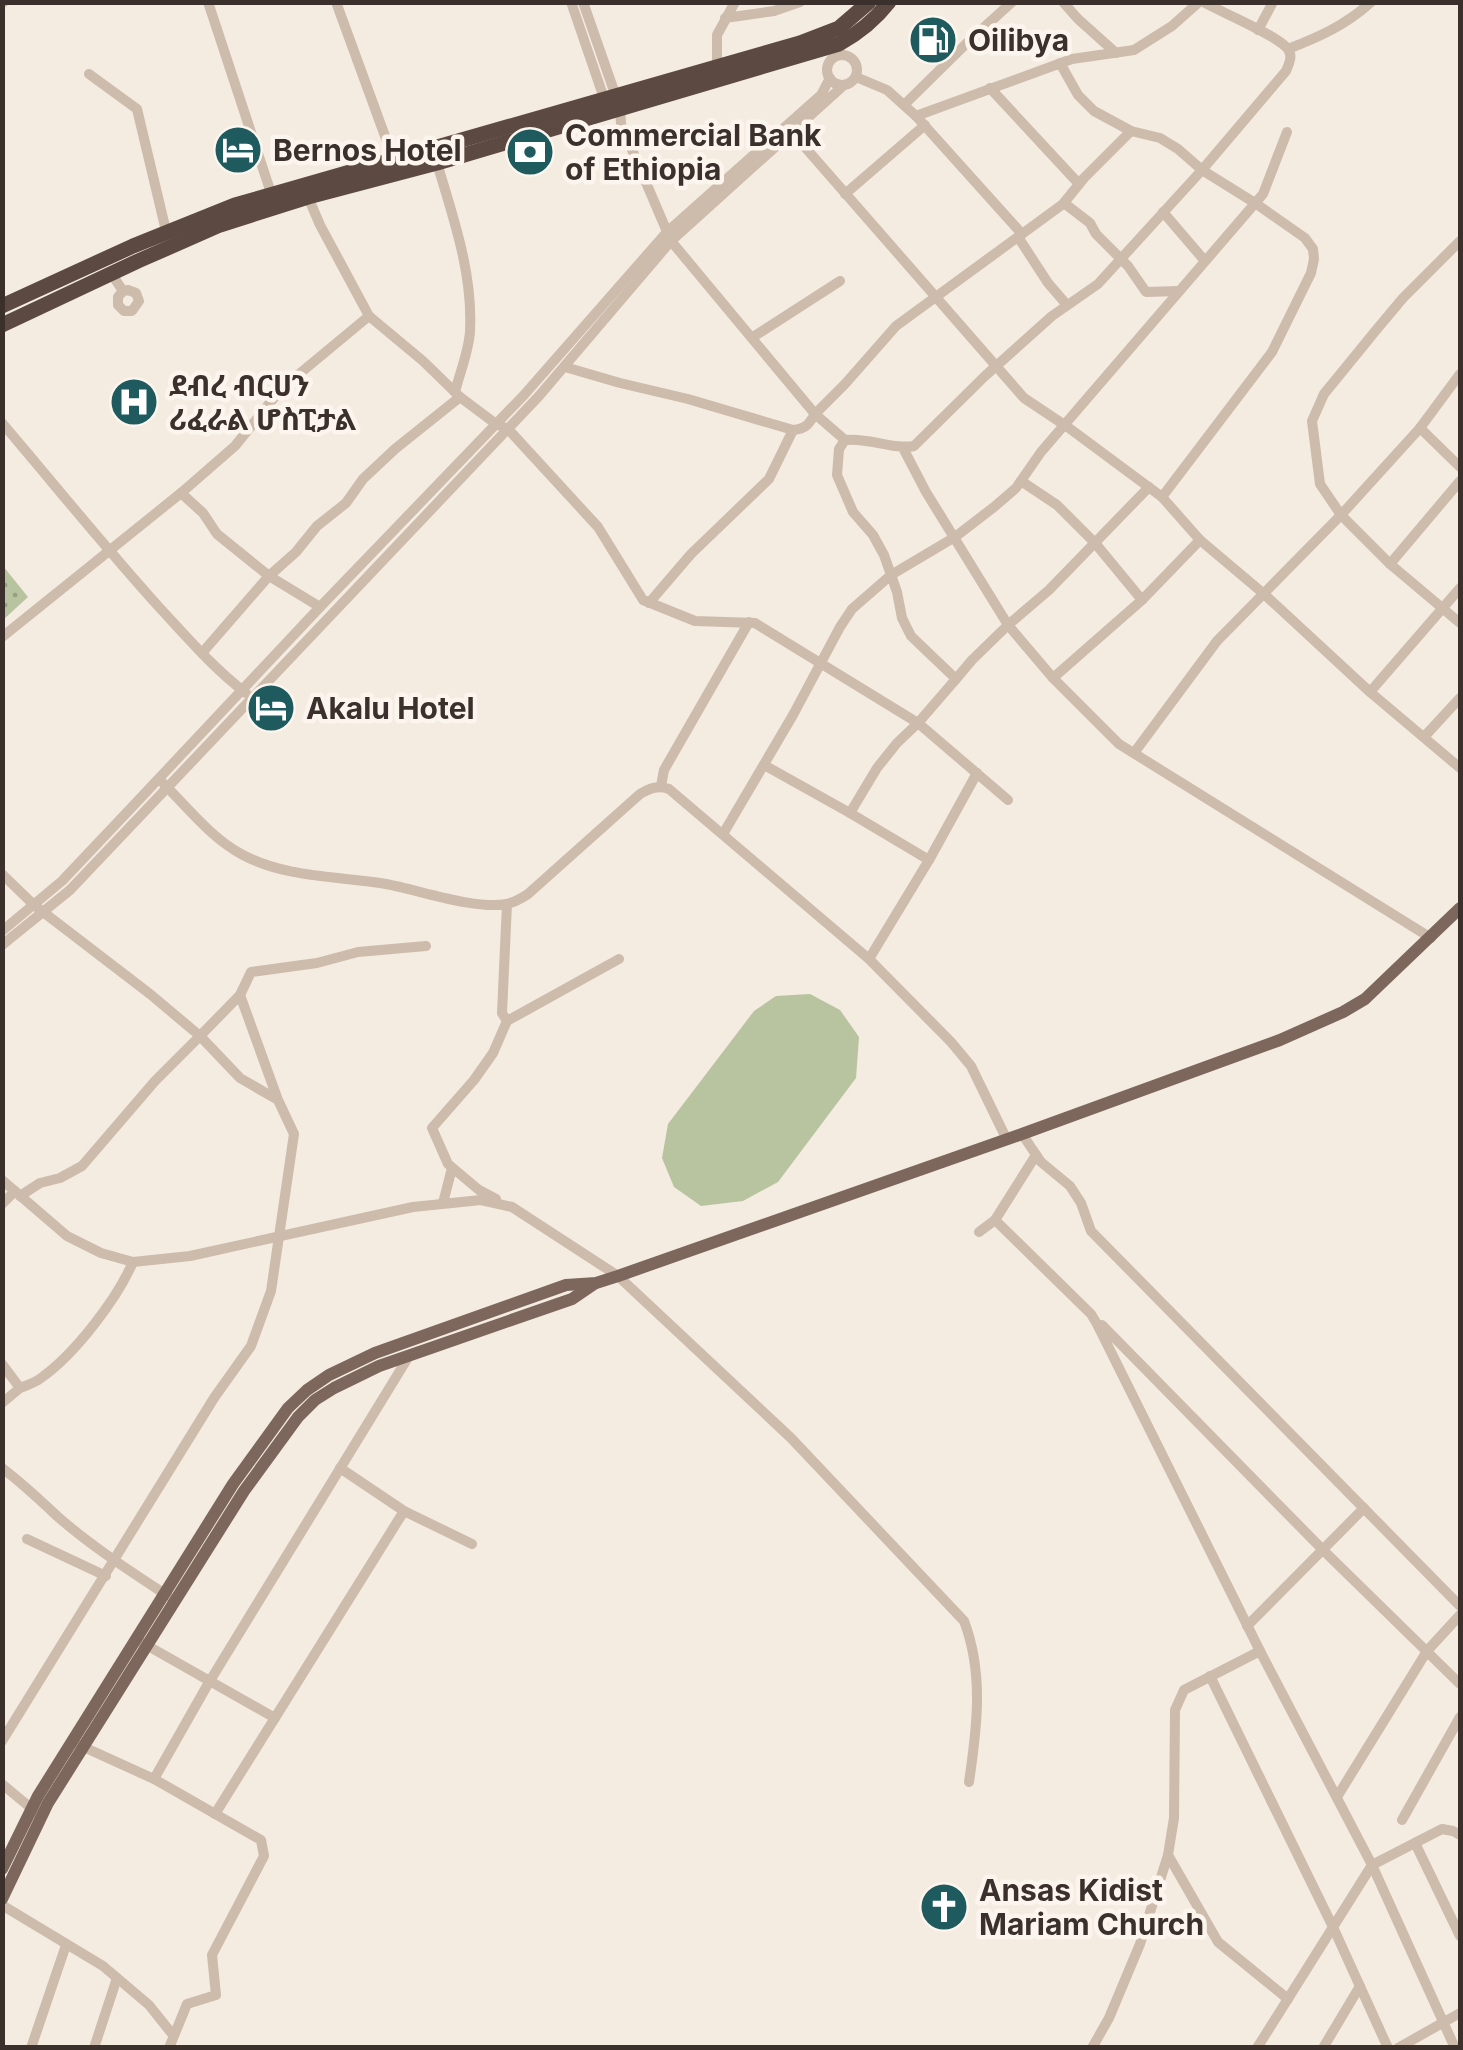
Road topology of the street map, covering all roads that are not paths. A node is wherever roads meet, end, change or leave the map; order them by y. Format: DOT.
graph roads {
  1 [pos="208,2"];
  2 [pos="336,2"];
  3 [pos="571,2"];
  4 [pos="582,2"];
  5 [pos="735,2"];
  6 [pos="800,2"];
  7 [pos="869,2"];
  8 [pos="889,2"];
  9 [pos="1012,2"];
  10 [pos="1063,2"];
  11 [pos="1201,2"];
  12 [pos="1273,2"];
  13 [pos="1371,2"];
  14 [pos="725,18"];
  15 [pos="1258,30"];
  16 [pos="842,34"];
  17 [pos="817,44"];
  18 [pos="1288,49"];
  19 [pos="1116,53"];
  20 [pos="852,58"];
  21 [pos="1060,63"];
  22 [pos="717,67"];
  23 [pos="829,72"];
  24 [pos="89,74"];
  25 [pos="856,76"];
  26 [pos="844,85"];
  27 [pos="990,88"];
  28 [pos="904,105"];
  29 [pos="614,108"];
  30 [pos="920,120"];
  31 [pos="789,129"];
  32 [pos="1131,131"];
  33 [pos="1287,132"];
  34 [pos="393,158"];
  35 [pos="437,163"];
  36 [pos="1202,170"];
  37 [pos="1079,184"];
  38 [pos="845,194"];
  39 [pos="308,197"];
  40 [pos="273,200"];
  41 [pos="1064,202"];
  42 [pos="1255,203"];
  43 [pos="1163,212"];
  44 [pos="1020,235"];
  45 [pos="670,236"];
  46 [pos="168,239"];
  47 [pos="1460,241"];
  48 [pos="1121,258"];
  49 [pos="1205,261"];
  50 [pos="111,273"];
  51 [pos="840,281"];
  52 [pos="123,290"];
  53 [pos="1179,291"];
  54 [pos="936,295"];
  55 [pos="1067,305"];
  56 [pos="2,306"];
  57 [pos="369,316"];
  58 [pos="2,325"];
  59 [pos="752,337"];
  60 [pos="997,366"];
  61 [pos="564,367"];
  62 [pos="1460,374"];
  63 [pos="457,394"];
  64 [pos="815,414"];
  65 [pos="2,423"];
  66 [pos="496,424"];
  67 [pos="1064,424"];
  68 [pos="508,428"];
  69 [pos="1420,428"];
  70 [pos="794,430"];
  71 [pos="845,440"];
  72 [pos="903,448"];
  73 [pos="1460,467"];
  74 [pos="1021,481"];
  75 [pos="1460,481"];
  76 [pos="1149,487"];
  77 [pos="180,494"];
  78 [pos="1162,497"];
  79 [pos="1341,515"];
  80 [pos="955,537"];
  81 [pos="1200,540"];
  82 [pos="1095,544"];
  83 [pos="109,552"];
  84 [pos="1390,564"];
  85 [pos="891,575"];
  86 [pos="269,576"];
  87 [pos="1460,588"];
  88 [pos="1264,594"];
  89 [pos="1142,600"];
  90 [pos="649,603"];
  91 [pos="320,607"];
  92 [pos="1443,608"];
  93 [pos="750,622"];
  94 [pos="1460,622"];
  95 [pos="1008,625"];
  96 [pos="2,637"];
  97 [pos="202,653"];
  98 [pos="822,663"];
  99 [pos="1053,678"];
  100 [pos="956,679"];
  101 [pos="1370,692"];
  102 [pos="248,694"];
  103 [pos="1460,698"];
  104 [pos="918,723"];
  105 [pos="1424,737"];
  106 [pos="1134,753"];
  107 [pos="764,765"];
  108 [pos="1460,768"];
  109 [pos="977,773"];
  110 [pos="163,783"];
  111 [pos="661,786"];
  112 [pos="1008,800"];
  113 [pos="850,813"];
  114 [pos="723,834"];
  115 [pos="929,860"];
  116 [pos="2,874"];
  117 [pos="508,904"];
  118 [pos="39,908"];
  119 [pos="1460,908"];
  120 [pos="2,930"];
  121 [pos="1431,938"];
  122 [pos="2,944"];
  123 [pos="426,946"];
  124 [pos="619,959"];
  125 [pos="869,959"];
  126 [pos="240,995"];
  127 [pos="508,1021"];
  128 [pos="200,1036"];
  129 [pos="278,1100"];
  130 [pos="1022,1134"];
  131 [pos="1007,1140"];
  132 [pos="1036,1155"];
  133 [pos="452,1168"];
  134 [pos="2,1180"];
  135 [pos="18,1193"];
  136 [pos="443,1203"];
  137 [pos="2,1204"];
  138 [pos="512,1207"];
  139 [pos="995,1220"];
  140 [pos="979,1232"];
  141 [pos="279,1236"];
  142 [pos="134,1262"];
  143 [pos="618,1276"];
  144 [pos="1091,1314"];
  145 [pos="407,1349"];
  146 [pos="2,1364"];
  147 [pos="20,1388"];
  148 [pos="2,1403"];
  149 [pos="2,1468"];
  150 [pos="340,1468"];
  151 [pos="1364,1508"];
  152 [pos="404,1511"];
  153 [pos="27,1538"];
  154 [pos="472,1544"];
  155 [pos="1323,1550"];
  156 [pos="115,1560"];
  157 [pos="106,1576"];
  158 [pos="170,1597"];
  159 [pos="1460,1606"];
  160 [pos="1460,1615"];
  161 [pos="1248,1626"];
  162 [pos="142,1642"];
  163 [pos="1260,1650"];
  164 [pos="1427,1651"];
  165 [pos="1210,1676"];
  166 [pos="211,1680"];
  167 [pos="1460,1684"];
  168 [pos="1460,1716"];
  169 [pos="275,1718"];
  170 [pos="2,1742"];
  171 [pos="78,1744"];
  172 [pos="154,1779"];
  173 [pos="969,1782"];
  174 [pos="2,1784"];
  175 [pos="1336,1797"];
  176 [pos="36,1813"];
  177 [pos="216,1814"];
  178 [pos="1402,1820"];
  179 [pos="1460,1835"];
  180 [pos="1415,1843"];
  181 [pos="1168,1855"];
  182 [pos="1372,1866"];
  183 [pos="2,1869"];
  184 [pos="2,1902"];
  185 [pos="1333,1928"];
  186 [pos="1460,1936"];
  187 [pos="66,1945"];
  188 [pos="117,1978"];
  189 [pos="1360,1986"];
  190 [pos="1288,1998"];
  191 [pos="1460,2013"];
  192 [pos="1443,2022"];
  193 [pos="173,2035"];
  194 [pos="31,2048"];
  195 [pos="94,2048"];
  196 [pos="169,2048"];
  197 [pos="1092,2048"];
  198 [pos="1257,2048"];
  199 [pos="1322,2048"];
  200 [pos="1388,2048"];
  201 [pos="1398,2048"];
  202 [pos="1455,2048"];
  1 -- 40 [label="street"];
  2 -- 34 [label="street"];
  3 -- 29 [label="street"];
  4 -- 29 [label="street"];
  5 -- 14 [label="street"];
  6 -- 14 [label="street"];
  7 -- 16 [label="highway"];
  8 -- 16 [label="highway"];
  9 -- 28 [label="street"];
  10 -- 19 [label="street"];
  11 -- 15 [label="street"];
  11 -- 19 [label="street"];
  12 -- 15 [label="street"];
  13 -- 18 [label="street"];
  14 -- 22 [label="street"];
  15 -- 18 [label="street"];
  16 -- 17 [label="highway"];
  16 -- 20 [label="street"];
  17 -- 22 [label="highway"];
  17 -- 23 [label="street"];
  17 -- 29 [label="highway"];
  18 -- 36 [label="street"];
  19 -- 21 [label="street"];
  20 -- 23 [label="street"];
  20 -- 25 [label="street"];
  21 -- 27 [label="street"];
  21 -- 32 [label="street"];
  22 -- 29 [label="highway"];
  23 -- 26 [label="street"];
  23 -- 31 [label="street"];
  24 -- 46 [label="street"];
  25 -- 26 [label="street"];
  25 -- 28 [label="street"];
  26 -- 31 [label="street"];
  27 -- 30 [label="street"];
  27 -- 37 [label="street"];
  28 -- 30 [label="street"];
  29 -- 34 [label="highway"];
  29 -- 35 [label="highway"];
  29 -- 45 [label="street"];
  30 -- 38 [label="street"];
  30 -- 44 [label="street"];
  31 -- 38 [label="street"];
  31 -- 45 [label="street"];
  32 -- 36 [label="street"];
  32 -- 37 [label="street"];
  33 -- 42 [label="street"];
  34 -- 40 [label="highway"];
  35 -- 39 [label="highway"];
  35 -- 63 [label="street"];
  36 -- 42 [label="street"];
  36 -- 43 [label="street"];
  37 -- 41 [label="street"];
  38 -- 54 [label="street"];
  39 -- 40 [label="highway"];
  39 -- 57 [label="street"];
  40 -- 46 [label="highway"];
  41 -- 44 [label="street"];
  41 -- 48 [label="street"];
  42 -- 49 [label="street"];
  42 -- 78 [label="street"];
  43 -- 48 [label="street"];
  43 -- 49 [label="street"];
  44 -- 54 [label="street"];
  44 -- 55 [label="street"];
  45 -- 59 [label="street"];
  45 -- 61 [label="street"];
  45 -- 66 [label="street"];
  46 -- 50 [label="highway"];
  46 -- 56 [label="highway"];
  47 -- 79 [label="street"];
  48 -- 53 [label="street"];
  48 -- 55 [label="street"];
  49 -- 53 [label="street"];
  50 -- 52 [label="street"];
  50 -- 58 [label="highway"];
  51 -- 59 [label="street"];
  53 -- 67 [label="street"];
  54 -- 60 [label="street"];
  54 -- 64 [label="street"];
  55 -- 60 [label="street"];
  57 -- 63 [label="street"];
  57 -- 77 [label="street"];
  59 -- 64 [label="street"];
  60 -- 67 [label="street"];
  60 -- 72 [label="street"];
  61 -- 68 [label="street"];
  61 -- 70 [label="street"];
  62 -- 69 [label="street"];
  63 -- 66 [label="street"];
  63 -- 86 [label="street"];
  64 -- 70 [label="street"];
  64 -- 71 [label="street"];
  65 -- 83 [label="street"];
  66 -- 68 [label="street"];
  66 -- 91 [label="street"];
  67 -- 74 [label="street"];
  67 -- 76 [label="street"];
  68 -- 90 [label="street"];
  68 -- 102 [label="street"];
  69 -- 73 [label="street"];
  69 -- 79 [label="street"];
  70 -- 90 [label="street"];
  71 -- 72 [label="street"];
  71 -- 85 [label="street"];
  72 -- 80 [label="street"];
  74 -- 80 [label="street"];
  74 -- 82 [label="street"];
  75 -- 84 [label="street"];
  76 -- 78 [label="street"];
  76 -- 82 [label="street"];
  77 -- 83 [label="street"];
  77 -- 86 [label="street"];
  78 -- 81 [label="street"];
  79 -- 84 [label="street"];
  79 -- 88 [label="street"];
  80 -- 85 [label="street"];
  80 -- 95 [label="street"];
  81 -- 88 [label="street"];
  81 -- 89 [label="street"];
  82 -- 89 [label="street"];
  82 -- 95 [label="street"];
  83 -- 96 [label="street"];
  83 -- 97 [label="street"];
  84 -- 92 [label="street"];
  85 -- 98 [label="street"];
  85 -- 100 [label="street"];
  86 -- 91 [label="street"];
  86 -- 97 [label="street"];
  87 -- 92 [label="street"];
  88 -- 101 [label="street"];
  88 -- 106 [label="street"];
  89 -- 99 [label="street"];
  90 -- 93 [label="street"];
  91 -- 102 [label="street"];
  92 -- 94 [label="street"];
  92 -- 101 [label="street"];
  93 -- 98 [label="street"];
  93 -- 111 [label="street"];
  95 -- 99 [label="street"];
  95 -- 100 [label="street"];
  97 -- 102 [label="street"];
  98 -- 104 [label="street"];
  98 -- 107 [label="street"];
  99 -- 106 [label="street"];
  100 -- 104 [label="street"];
  101 -- 105 [label="street"];
  102 -- 110 [label="street"];
  103 -- 105 [label="street"];
  104 -- 109 [label="street"];
  104 -- 113 [label="street"];
  105 -- 108 [label="street"];
  106 -- 121 [label="street"];
  107 -- 113 [label="street"];
  107 -- 114 [label="street"];
  109 -- 112 [label="street"];
  109 -- 115 [label="street"];
  110 -- 117 [label="street"];
  110 -- 118 [label="street"];
  111 -- 114 [label="street"];
  111 -- 117 [label="street"];
  113 -- 115 [label="street"];
  114 -- 125 [label="street"];
  115 -- 125 [label="street"];
  116 -- 118 [label="street"];
  117 -- 127 [label="street"];
  118 -- 120 [label="street"];
  118 -- 122 [label="street"];
  118 -- 128 [label="street"];
  119 -- 121 [label="main road"];
  121 -- 130 [label="main road"];
  123 -- 126 [label="street"];
  124 -- 127 [label="street"];
  125 -- 131 [label="street"];
  126 -- 128 [label="street"];
  126 -- 129 [label="street"];
  127 -- 133 [label="street"];
  128 -- 129 [label="street"];
  128 -- 135 [label="street"];
  129 -- 141 [label="street"];
  130 -- 131 [label="main road"];
  130 -- 132 [label="street"];
  131 -- 143 [label="main road"];
  132 -- 139 [label="street"];
  132 -- 151 [label="street"];
  133 -- 136 [label="street"];
  133 -- 138 [label="street"];
  134 -- 135 [label="street"];
  135 -- 137 [label="street"];
  135 -- 142 [label="street"];
  136 -- 138 [label="street"];
  136 -- 141 [label="street"];
  138 -- 143 [label="street"];
  139 -- 140 [label="street"];
  139 -- 144 [label="street"];
  141 -- 142 [label="street"];
  141 -- 156 [label="street"];
  142 -- 147 [label="street"];
  143 -- 145 [label="main road"];
  143 -- 173 [label="street"];
  144 -- 155 [label="street"];
  144 -- 161 [label="street"];
  145 -- 150 [label="street"];
  145 -- 158 [label="main road"];
  146 -- 147 [label="street"];
  147 -- 148 [label="street"];
  149 -- 156 [label="street"];
  150 -- 152 [label="street"];
  150 -- 166 [label="street"];
  151 -- 155 [label="street"];
  151 -- 159 [label="street"];
  152 -- 154 [label="street"];
  152 -- 169 [label="street"];
  153 -- 157 [label="street"];
  155 -- 161 [label="street"];
  155 -- 164 [label="street"];
  156 -- 157 [label="street"];
  156 -- 158 [label="street"];
  157 -- 170 [label="street"];
  158 -- 162 [label="main road"];
  160 -- 164 [label="street"];
  161 -- 163 [label="street"];
  162 -- 166 [label="street"];
  162 -- 171 [label="main road"];
  163 -- 165 [label="street"];
  163 -- 175 [label="street"];
  164 -- 167 [label="street"];
  164 -- 175 [label="street"];
  165 -- 181 [label="street"];
  165 -- 185 [label="street"];
  166 -- 169 [label="street"];
  166 -- 172 [label="street"];
  168 -- 178 [label="street"];
  169 -- 177 [label="street"];
  171 -- 172 [label="street"];
  171 -- 176 [label="main road"];
  172 -- 177 [label="street"];
  174 -- 176 [label="street"];
  175 -- 182 [label="street"];
  176 -- 183 [label="main road"];
  176 -- 184 [label="main road"];
  177 -- 193 [label="street"];
  179 -- 180 [label="street"];
  180 -- 182 [label="street"];
  180 -- 186 [label="street"];
  181 -- 190 [label="street"];
  181 -- 197 [label="street"];
  182 -- 185 [label="street"];
  182 -- 192 [label="street"];
  184 -- 187 [label="street"];
  185 -- 189 [label="street"];
  185 -- 190 [label="street"];
  187 -- 188 [label="street"];
  187 -- 194 [label="street"];
  188 -- 193 [label="street"];
  188 -- 195 [label="street"];
  189 -- 199 [label="street"];
  189 -- 200 [label="street"];
  190 -- 198 [label="street"];
  191 -- 192 [label="street"];
  192 -- 201 [label="street"];
  192 -- 202 [label="street"];
  193 -- 196 [label="street"];
}
